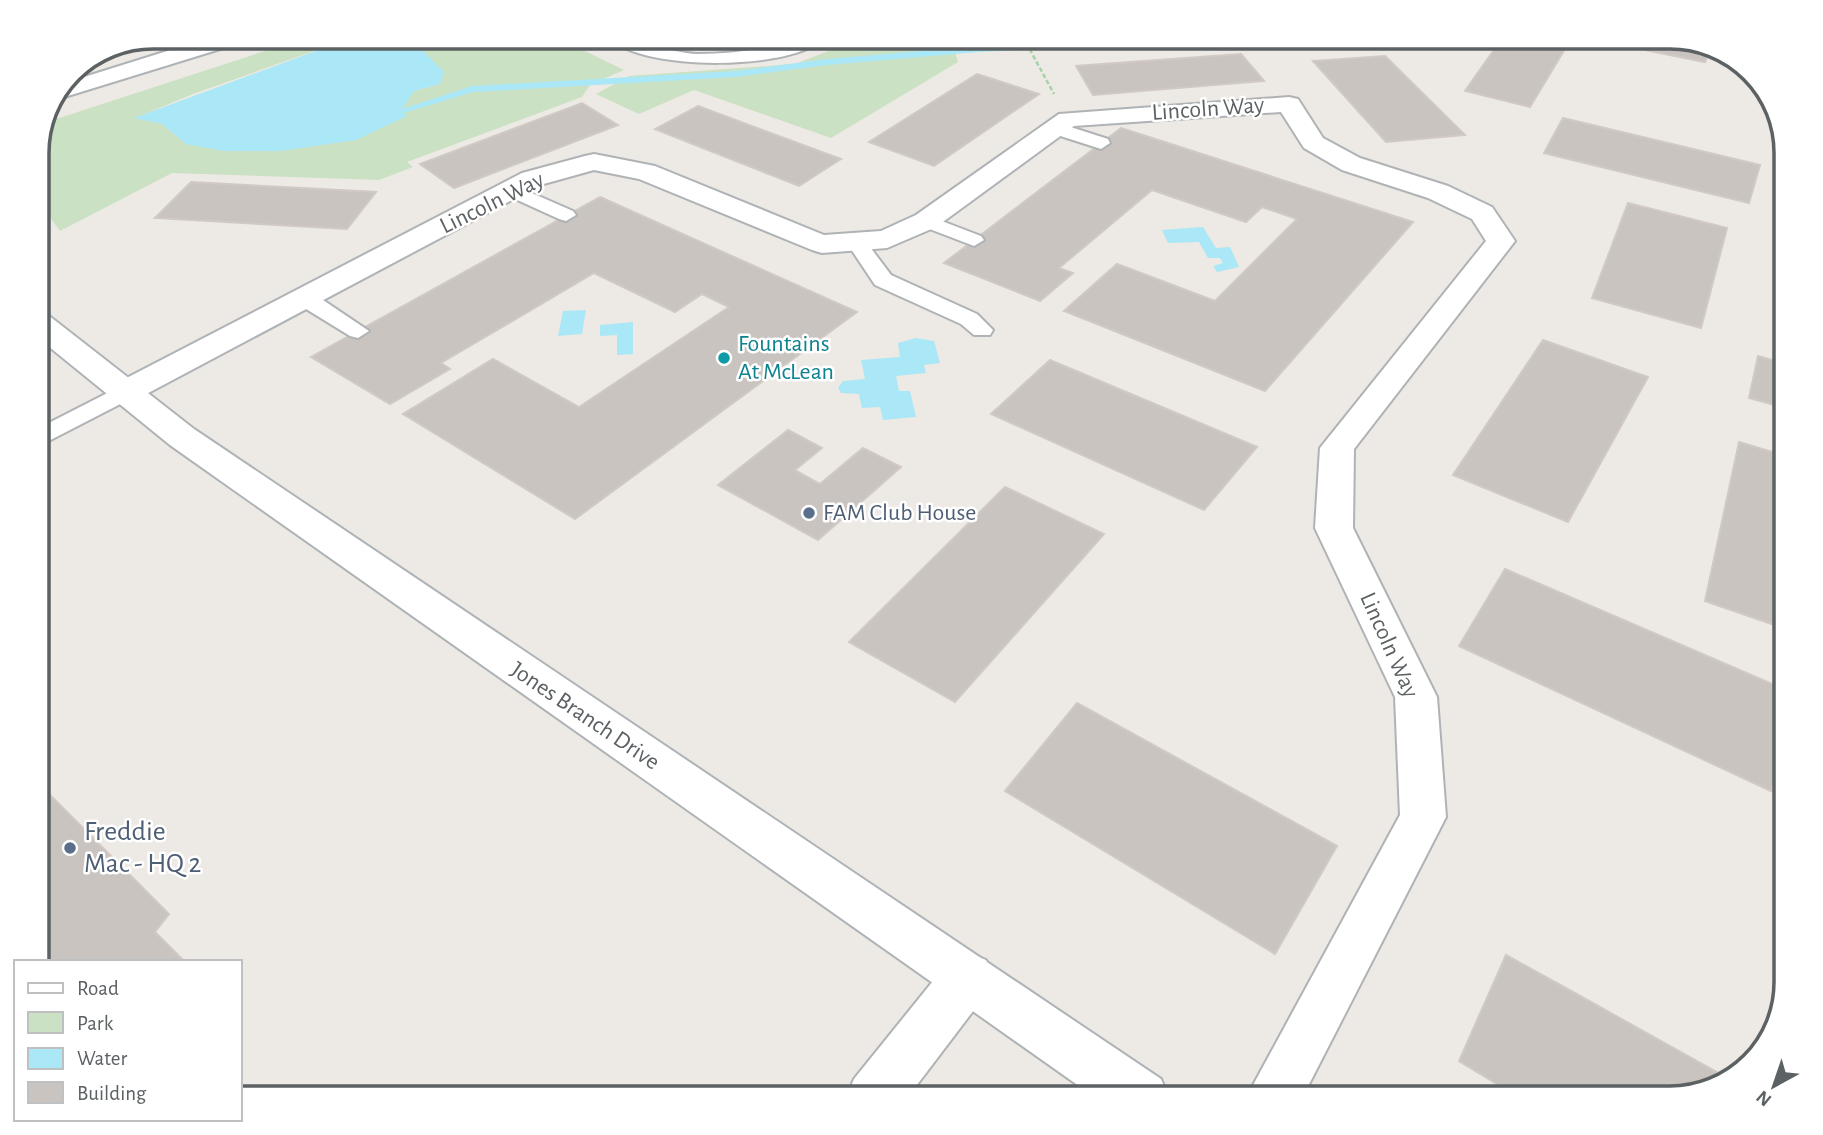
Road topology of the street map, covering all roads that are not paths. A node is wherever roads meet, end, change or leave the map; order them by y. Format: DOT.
graph roads {
  1 [pos="197,49"];
  2 [pos="646,49"];
  3 [pos="778,49"];
  4 [pos="71,89"];
  5 [pos="1062,124"];
  6 [pos="1101,143"];
  7 [pos="511,190"];
  8 [pos="566,215"];
  9 [pos="926,220"];
  10 [pos="974,240"];
  11 [pos="857,243"];
  12 [pos="306,299"];
  13 [pos="982,330"];
  14 [pos="358,331"];
  15 [pos="49,332"];
  16 [pos="125,392"];
  17 [pos="49,433"];
  18 [pos="968,977"];
  19 [pos="882,1086"];
  20 [pos="1125,1086"];
  21 [pos="1279,1086"];
  1 -- 4 [label="street"];
  2 -- 3 [label="lane"];
  5 -- 6 [label="lane"];
  5 -- 9 [label="street, Lincoln Way"];
  5 -- 21 [label="street, Lincoln Way"];
  7 -- 8 [label="lane"];
  7 -- 11 [label="street, Lincoln Way"];
  7 -- 12 [label="street, Lincoln Way"];
  9 -- 10 [label="lane"];
  9 -- 11 [label="street, Lincoln Way"];
  11 -- 13 [label="lane"];
  12 -- 14 [label="lane"];
  12 -- 16 [label="street, Lincoln Way"];
  15 -- 16 [label="street, Jones Branch Drive"];
  16 -- 17 [label="lane"];
  16 -- 18 [label="street, Jones Branch Drive"];
  18 -- 19 [label="street"];
  18 -- 20 [label="street, Jones Branch Drive"];
}
